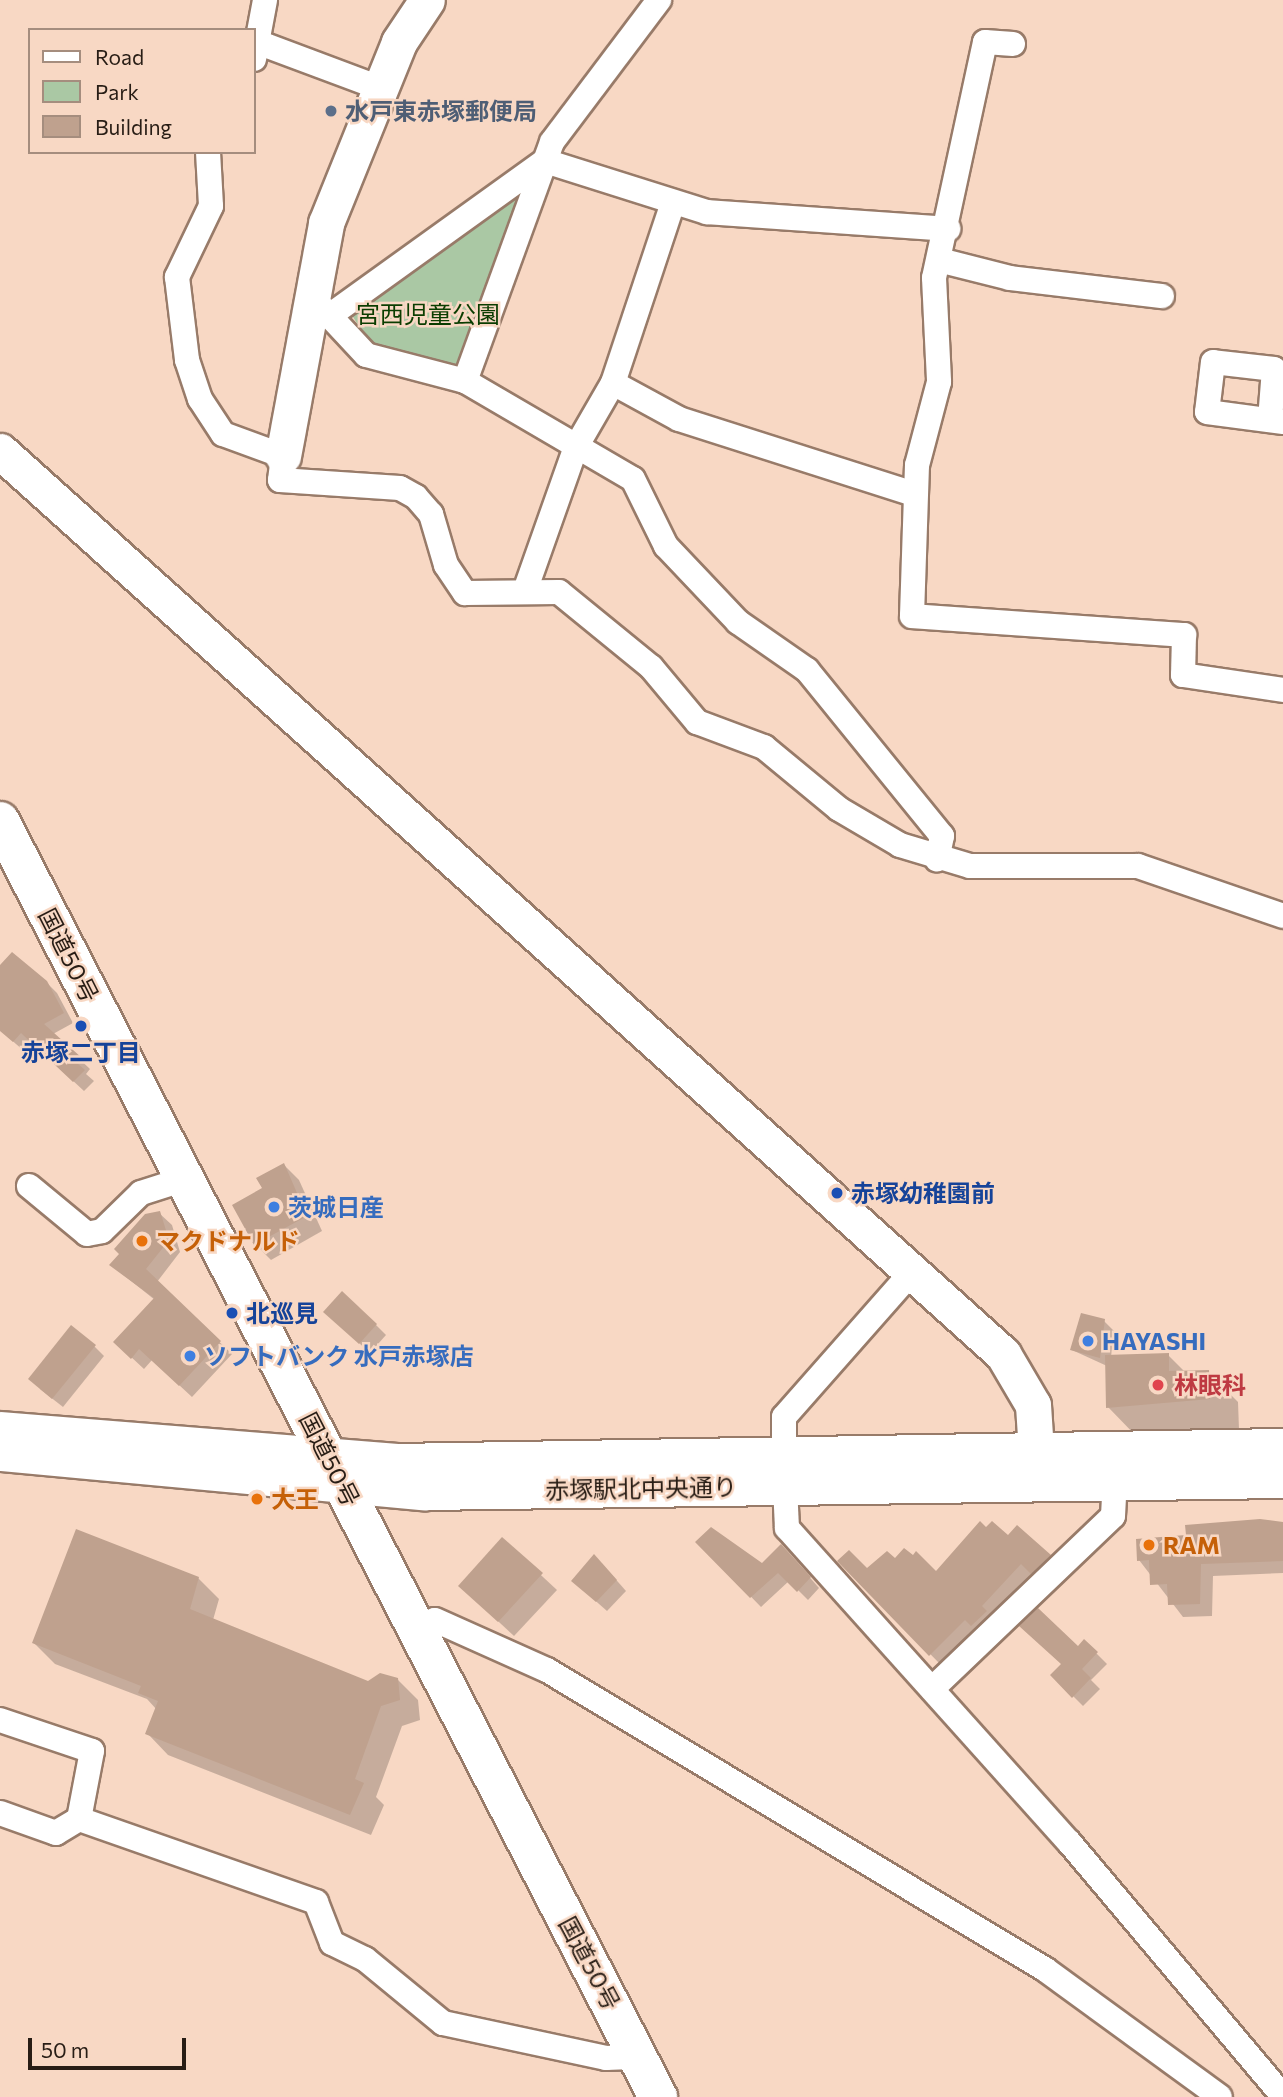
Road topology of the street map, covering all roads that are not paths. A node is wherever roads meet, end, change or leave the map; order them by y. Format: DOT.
graph roads {
  1 [pos="265,0"];
  2 [pos="427,0"];
  3 [pos="659,0"];
  4 [pos="1013,44"];
  5 [pos="256,45"];
  6 [pos="256,50"];
  7 [pos="380,88"];
  8 [pos="208,154"];
  9 [pos="545,161"];
  10 [pos="673,203"];
  11 [pos="948,229"];
  12 [pos="939,260"];
  13 [pos="1162,296"];
  14 [pos="322,306"];
  15 [pos="466,382"];
  16 [pos="613,383"];
  17 [pos="576,447"];
  18 [pos="0,451"];
  19 [pos="283,456"];
  20 [pos="914,494"];
  21 [pos="526,588"];
  22 [pos="1283,690"];
  23 [pos="0,821"];
  24 [pos="937,859"];
  25 [pos="1283,916"];
  26 [pos="185,1179"];
  27 [pos="29,1186"];
  28 [pos="912,1272"];
  29 [pos="0,1429"];
  30 [pos="1283,1446"];
  31 [pos="0,1453"];
  32 [pos="690,1453"];
  33 [pos="1037,1466"];
  34 [pos="785,1469"];
  35 [pos="335,1470"];
  36 [pos="1283,1479"];
  37 [pos="1115,1482"];
  38 [pos="688,1487"];
  39 [pos="416,1630"];
  40 [pos="932,1689"];
  41 [pos="0,1720"];
  42 [pos="0,1813"];
  43 [pos="79,1819"];
  44 [pos="639,2057"];
  45 [pos="1283,2096"];
  46 [pos="658,2097"];
  47 [pos="1220,2097"];
  1 -- 5 [label="street"];
  2 -- 7 [label="street"];
  3 -- 9 [label="street"];
  4 -- 11 [label="street"];
  6 -- 7 [label="street"];
  7 -- 14 [label="street"];
  8 -- 19 [label="street"];
  9 -- 10 [label="street"];
  9 -- 14 [label="street"];
  9 -- 15 [label="street"];
  10 -- 11 [label="street"];
  10 -- 16 [label="street"];
  11 -- 12 [label="street"];
  12 -- 13 [label="street"];
  12 -- 20 [label="street"];
  14 -- 15 [label="street"];
  14 -- 19 [label="street"];
  15 -- 17 [label="street"];
  16 -- 17 [label="street"];
  16 -- 20 [label="street"];
  17 -- 21 [label="street"];
  17 -- 24 [label="street"];
  18 -- 28 [label="street"];
  19 -- 21 [label="street"];
  20 -- 22 [label="street"];
  21 -- 24 [label="street"];
  23 -- 26 [label="highway, 国道50号"];
  24 -- 25 [label="street"];
  26 -- 27 [label="street"];
  26 -- 35 [label="highway, 国道50号"];
  28 -- 33 [label="street"];
  28 -- 34 [label="street"];
  29 -- 35 [label="street, 赤塚駅北中央通り"];
  30 -- 33 [label="street, 赤塚駅北中央通り"];
  31 -- 35 [label="street, 赤塚駅北中央通り"];
  32 -- 34 [label="street, 赤塚駅北中央通り"];
  32 -- 35 [label="street, 赤塚駅北中央通り"];
  32 -- 38 [label="street"];
  33 -- 34 [label="street, 赤塚駅北中央通り"];
  33 -- 37 [label="street, 赤塚駅北中央通り"];
  34 -- 38 [label="street, 赤塚駅北中央通り"];
  34 -- 40 [label="street"];
  35 -- 38 [label="street, 赤塚駅北中央通り"];
  35 -- 39 [label="highway, 国道50号"];
  36 -- 37 [label="street, 赤塚駅北中央通り"];
  37 -- 40 [label="street"];
  39 -- 44 [label="highway, 国道50号"];
  39 -- 47 [label="street"];
  40 -- 45 [label="street"];
  41 -- 43 [label="street"];
  42 -- 43 [label="street"];
  43 -- 44 [label="street"];
  44 -- 46 [label="highway, 国道50号"];
}
